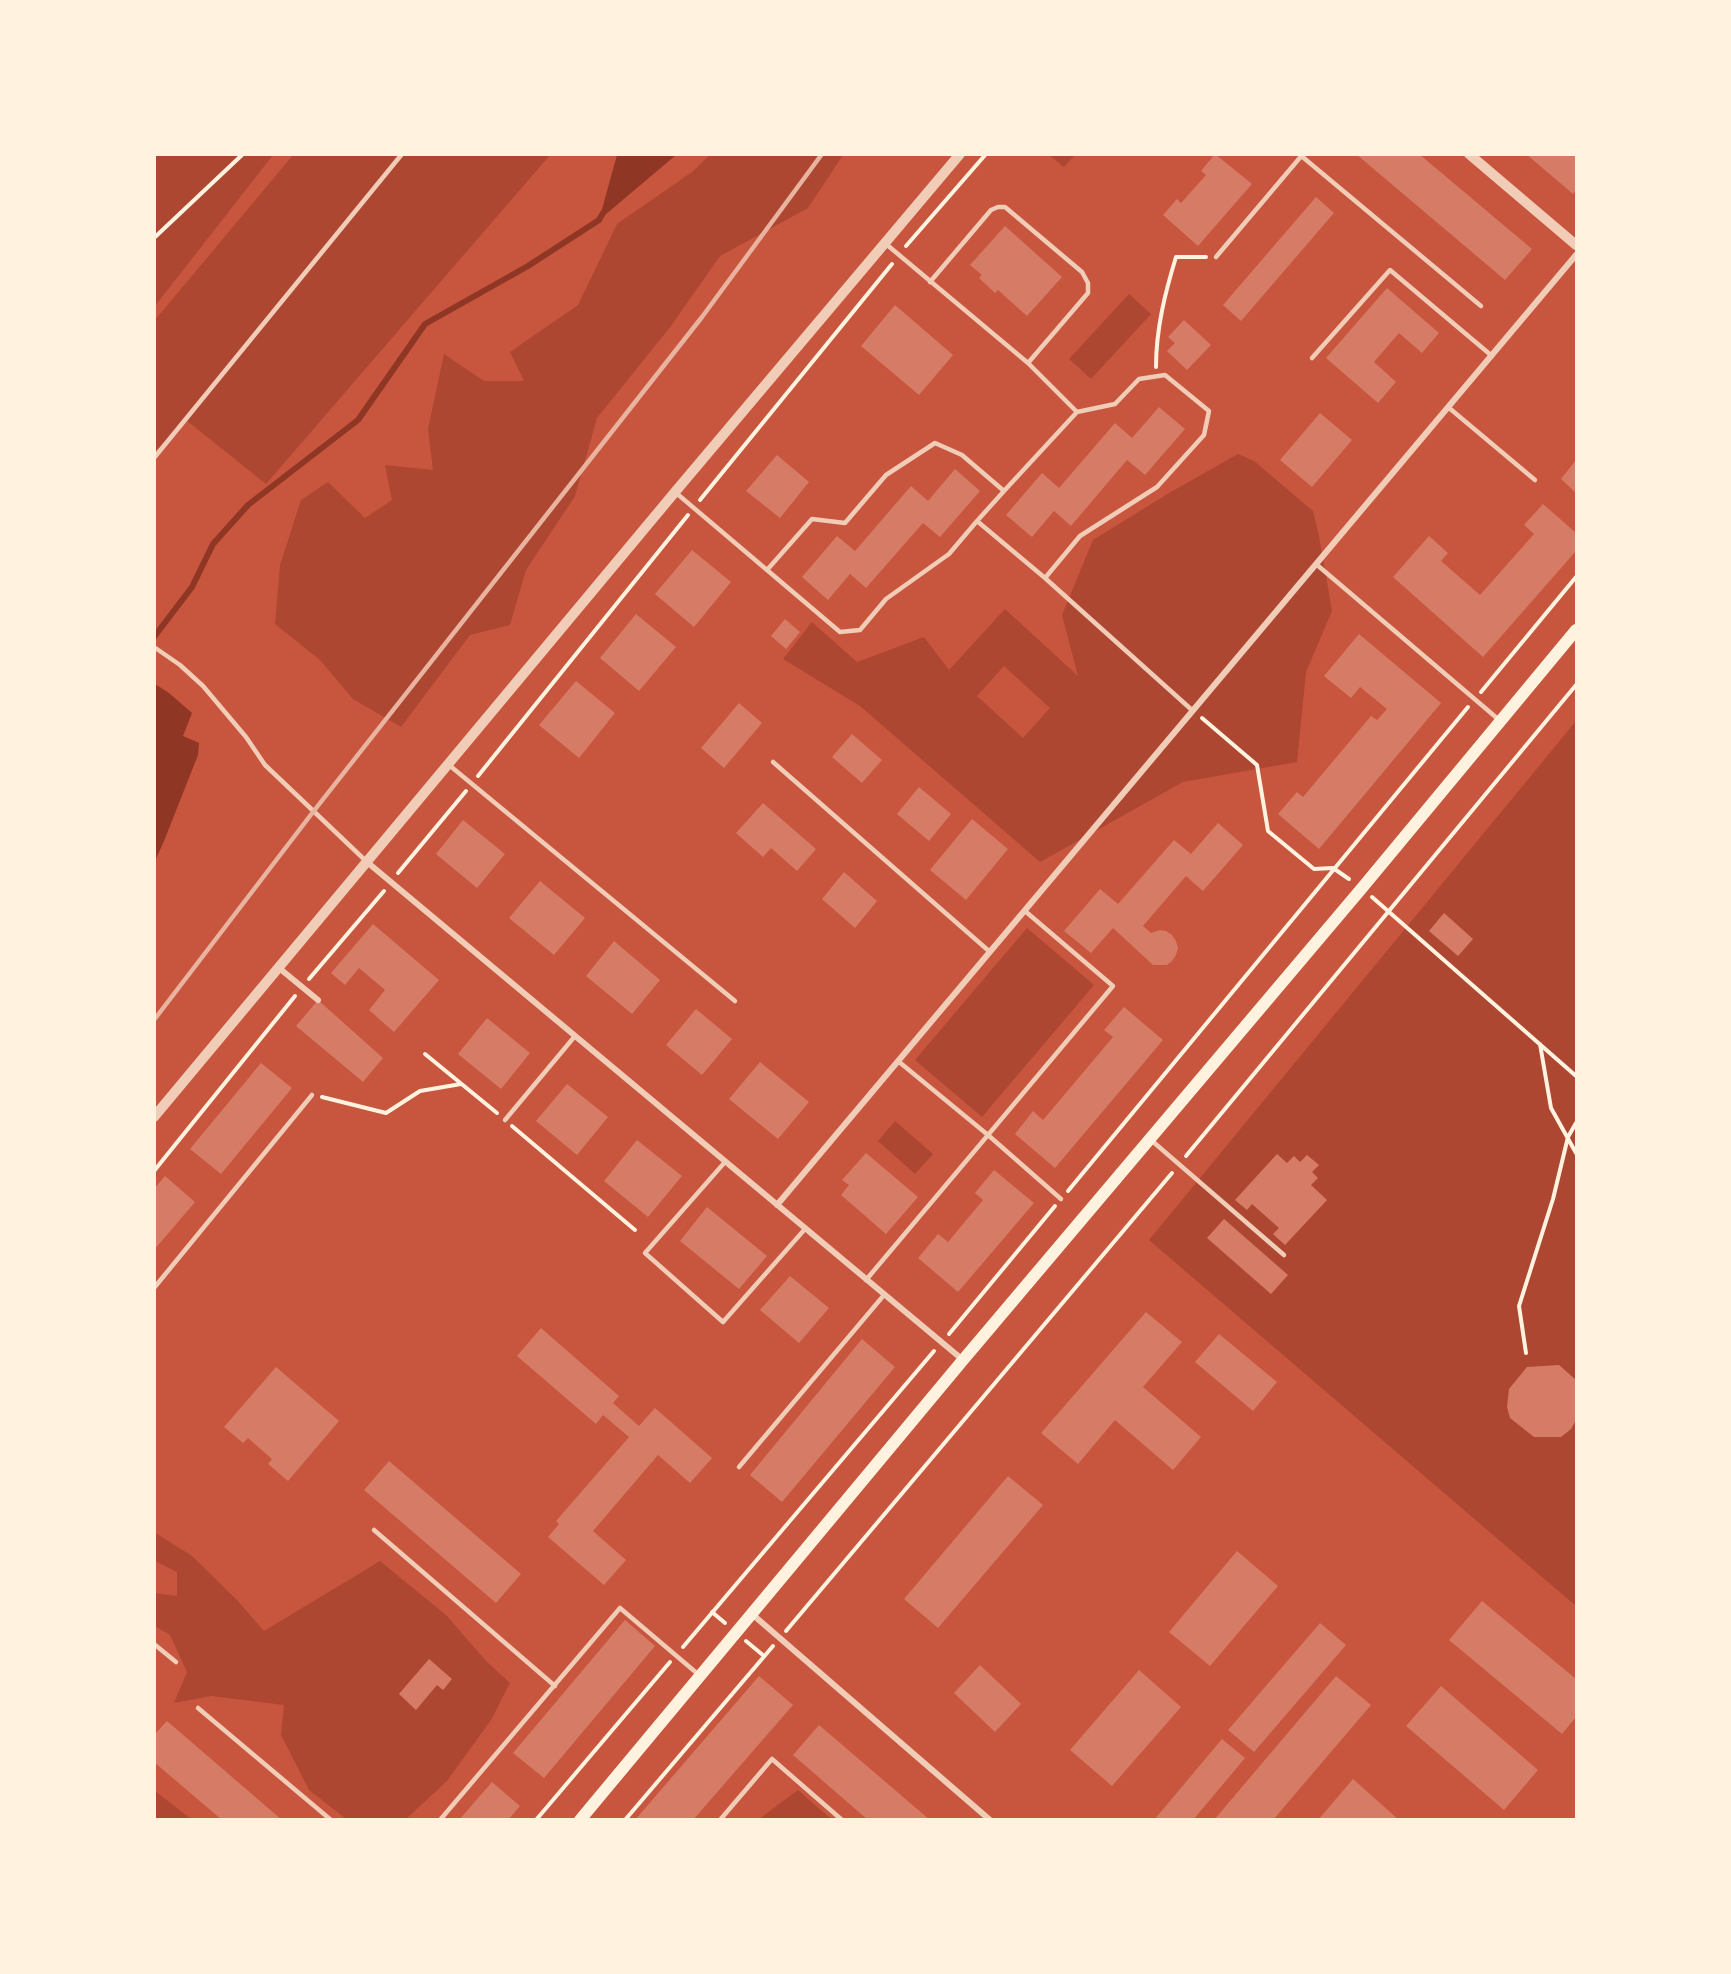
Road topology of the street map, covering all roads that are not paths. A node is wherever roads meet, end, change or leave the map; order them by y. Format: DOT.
graph roads {
  1 [pos="402,154"];
  2 [pos="960,154"];
  3 [pos="1469,154"];
  4 [pos="1301,155"];
  5 [pos="886,244"];
  6 [pos="1576,245"];
  7 [pos="1576,255"];
  8 [pos="1216,257"];
  9 [pos="930,282"];
  10 [pos="1480,306"];
  11 [pos="1492,356"];
  12 [pos="1312,358"];
  13 [pos="1028,363"];
  14 [pos="1448,407"];
  15 [pos="1077,412"];
  16 [pos="154,458"];
  17 [pos="1535,480"];
  18 [pos="1004,491"];
  19 [pos="675,492"];
  20 [pos="977,521"];
  21 [pos="1316,564"];
  22 [pos="767,570"];
  23 [pos="1044,578"];
  24 [pos="1576,630"];
  25 [pos="154,647"];
  26 [pos="1193,711"];
  27 [pos="1501,721"];
  28 [pos="773,762"];
  29 [pos="449,765"];
  30 [pos="367,862"];
  31 [pos="1024,911"];
  32 [pos="990,952"];
  33 [pos="279,968"];
  34 [pos="318,1000"];
  35 [pos="735,1001"];
  36 [pos="575,1036"];
  37 [pos="898,1060"];
  38 [pos="312,1095"];
  39 [pos="154,1117"];
  40 [pos="505,1120"];
  41 [pos="988,1135"];
  42 [pos="1151,1140"];
  43 [pos="725,1162"];
  44 [pos="1061,1199"];
  45 [pos="777,1205"];
  46 [pos="805,1229"];
  47 [pos="1284,1255"];
  48 [pos="866,1280"];
  49 [pos="154,1288"];
  50 [pos="884,1295"];
  51 [pos="963,1360"];
  52 [pos="739,1467"];
  53 [pos="374,1530"];
  54 [pos="751,1613"];
  55 [pos="154,1644"];
  56 [pos="176,1662"];
  57 [pos="700,1675"];
  58 [pos="555,1686"];
  59 [pos="198,1707"];
  60 [pos="990,1819"];
  61 [pos="331,1820"];
  62 [pos="440,1820"];
  63 [pos="580,1820"];
  64 [pos="720,1820"];
  65 [pos="842,1820"];
  1 -- 16 [label="lane"];
  2 -- 5 [label="street"];
  3 -- 6 [label="street"];
  4 -- 8 [label="lane"];
  4 -- 10 [label="lane"];
  5 -- 9 [label="lane"];
  5 -- 19 [label="street"];
  7 -- 11 [label="street"];
  9 -- 13 [label="lane"];
  9 -- 13 [label="lane"];
  11 -- 12 [label="lane"];
  11 -- 14 [label="street"];
  13 -- 15 [label="lane"];
  14 -- 17 [label="lane"];
  14 -- 21 [label="street"];
  15 -- 18 [label="lane"];
  15 -- 23 [label="lane"];
  18 -- 20 [label="lane"];
  18 -- 22 [label="lane"];
  19 -- 22 [label="lane"];
  19 -- 29 [label="street"];
  20 -- 22 [label="lane"];
  20 -- 23 [label="lane"];
  21 -- 26 [label="street"];
  21 -- 27 [label="lane"];
  23 -- 26 [label="lane"];
  24 -- 27 [label="main road"];
  25 -- 30 [label="lane"];
  26 -- 31 [label="street"];
  27 -- 42 [label="main road"];
  28 -- 32 [label="lane"];
  29 -- 30 [label="street"];
  29 -- 35 [label="lane"];
  30 -- 33 [label="street"];
  30 -- 36 [label="street"];
  31 -- 32 [label="street"];
  31 -- 41 [label="lane"];
  32 -- 37 [label="street"];
  33 -- 34 [label="street"];
  33 -- 39 [label="street"];
  36 -- 40 [label="lane"];
  36 -- 43 [label="street"];
  37 -- 41 [label="lane"];
  37 -- 45 [label="street"];
  38 -- 49 [label="lane"];
  41 -- 44 [label="lane"];
  41 -- 48 [label="lane"];
  42 -- 47 [label="lane"];
  42 -- 51 [label="main road"];
  43 -- 45 [label="street"];
  43 -- 46 [label="lane"];
  45 -- 46 [label="street"];
  46 -- 48 [label="street"];
  48 -- 50 [label="street"];
  50 -- 51 [label="street"];
  50 -- 52 [label="lane"];
  51 -- 54 [label="main road"];
  53 -- 58 [label="lane"];
  54 -- 57 [label="main road"];
  54 -- 60 [label="street"];
  55 -- 56 [label="lane"];
  57 -- 58 [label="lane"];
  57 -- 63 [label="main road"];
  58 -- 62 [label="lane"];
  59 -- 61 [label="lane"];
  64 -- 65 [label="lane"];
}
